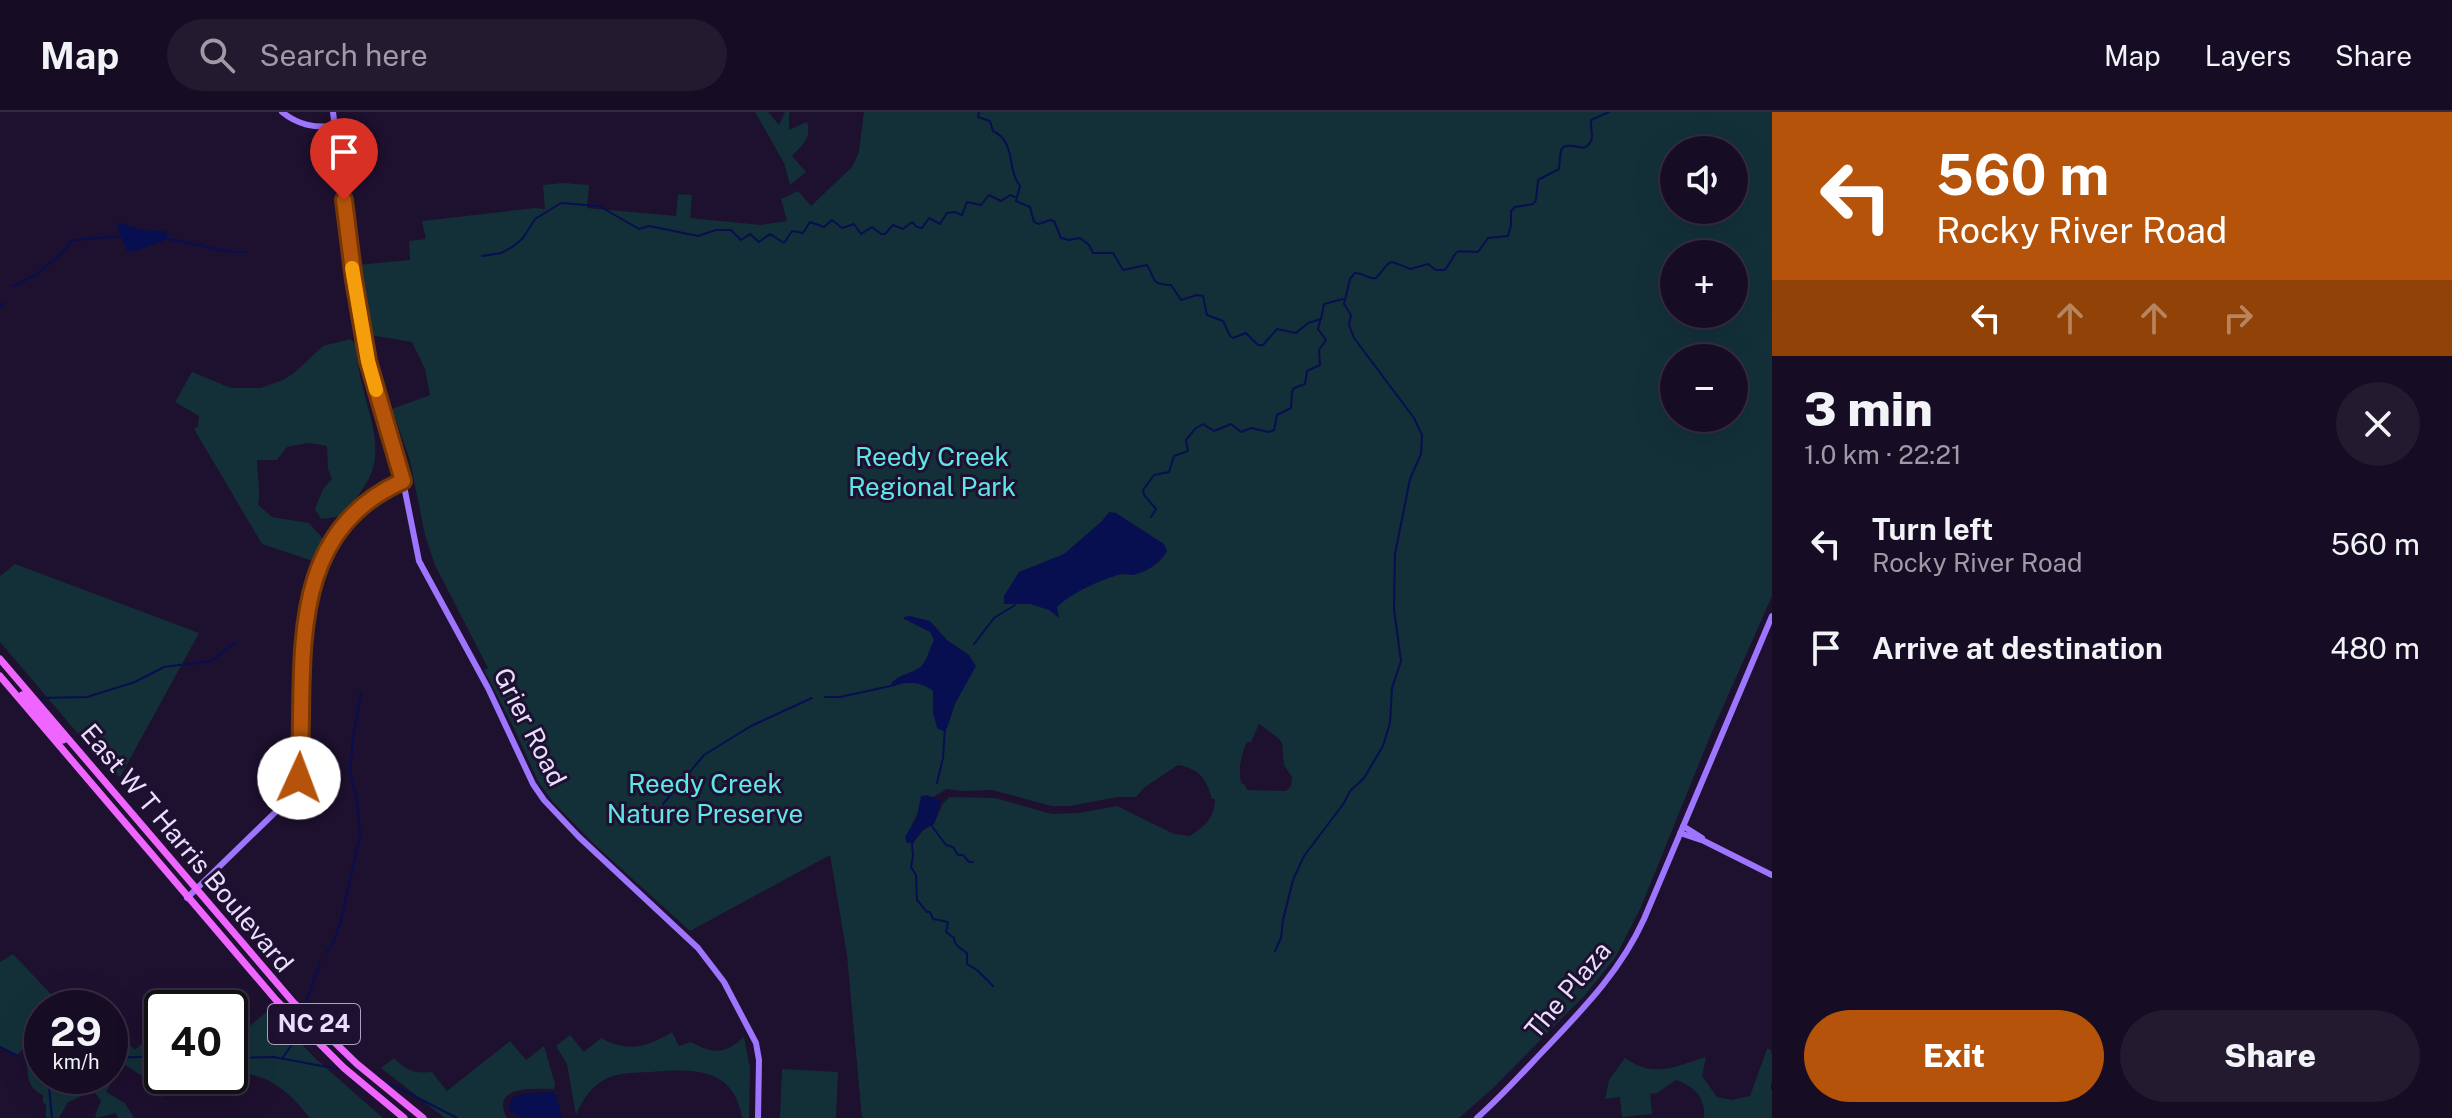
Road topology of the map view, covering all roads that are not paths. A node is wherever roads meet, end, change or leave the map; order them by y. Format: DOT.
graph roads {
  1 [pos="282,112"];
  2 [pos="333,112"];
  3 [pos="334,126"];
  4 [pos="403,481"];
  5 [pos="387,488"];
  6 [pos="405,497"];
  7 [pos="1772,616"];
  8 [pos="0,659"];
  9 [pos="0,676"];
  10 [pos="67,738"];
  11 [pos="1681,829"];
  12 [pos="1772,875"];
  13 [pos="196,890"];
  14 [pos="187,898"];
  15 [pos="404,1118"];
  16 [pos="423,1118"];
  17 [pos="758,1118"];
  18 [pos="1477,1118"];
  1 -- 3 [label="street"];
  2 -- 3 [label="street, Grier Road"];
  3 -- 4 [label="street, Grier Road"];
  4 -- 5 [label="street"];
  4 -- 6 [label="street, Grier Road"];
  5 -- 6 [label="street"];
  5 -- 13 [label="street"];
  6 -- 17 [label="street, Grier Road"];
  7 -- 11 [label="street, The Plaza"];
  8 -- 10 [label="main road, East W T Harris Boulevard / NC 24"];
  9 -- 10 [label="main road"];
  9 -- 14 [label="main road, East W T Harris Boulevard / NC 24"];
  10 -- 13 [label="main road, East W T Harris Boulevard / NC 24"];
  11 -- 12 [label="street"];
  11 -- 18 [label="street, The Plaza"];
  13 -- 14 [label="street"];
  13 -- 16 [label="main road, East W T Harris Boulevard / NC 24"];
  14 -- 15 [label="main road, East W T Harris Boulevard / NC 24"];
}
